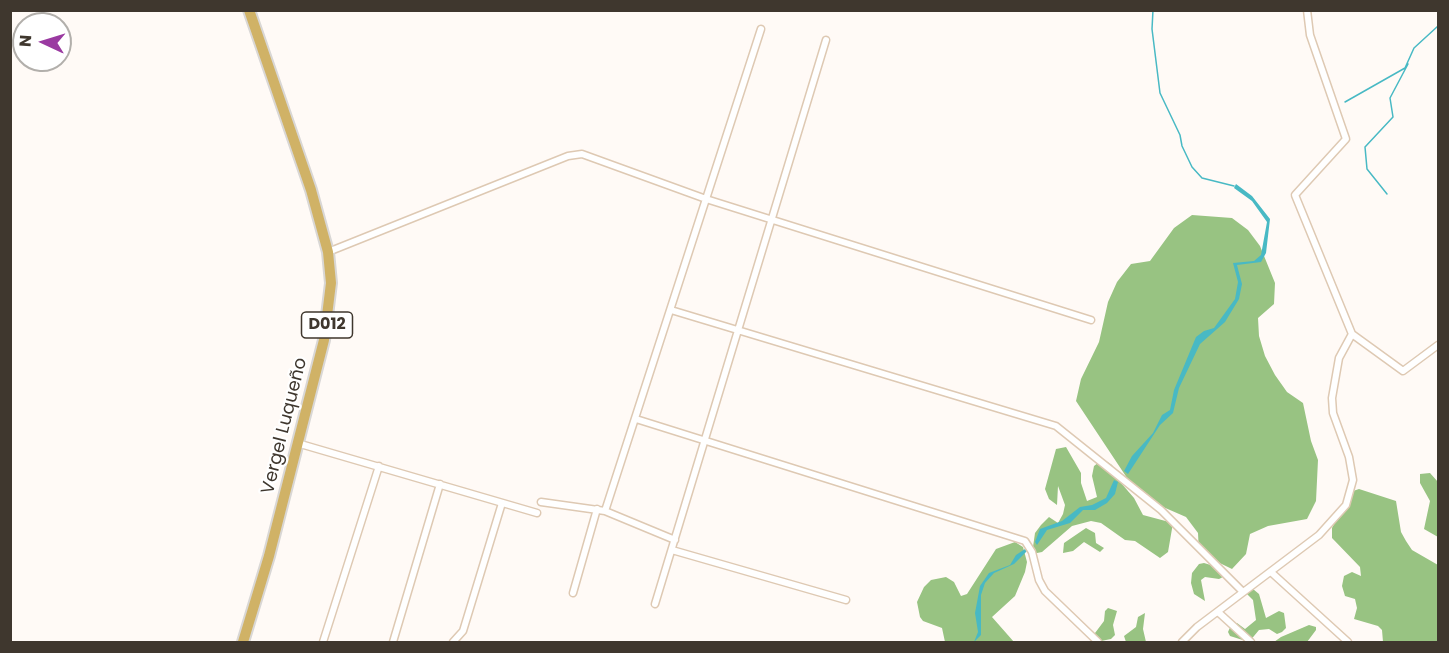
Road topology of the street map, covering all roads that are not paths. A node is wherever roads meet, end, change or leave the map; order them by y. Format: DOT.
graph roads {
  1 [pos="249,10"];
  2 [pos="1307,10"];
  3 [pos="760,29"];
  4 [pos="826,40"];
  5 [pos="706,199"];
  6 [pos="772,219"];
  7 [pos="328,252"];
  8 [pos="671,309"];
  9 [pos="1091,321"];
  10 [pos="739,330"];
  11 [pos="1352,334"];
  12 [pos="1438,345"];
  13 [pos="636,419"];
  14 [pos="705,441"];
  15 [pos="297,443"];
  16 [pos="379,466"];
  17 [pos="440,484"];
  18 [pos="541,502"];
  19 [pos="502,503"];
  20 [pos="597,509"];
  21 [pos="605,511"];
  22 [pos="537,513"];
  23 [pos="675,540"];
  24 [pos="672,550"];
  25 [pos="1272,573"];
  26 [pos="1243,592"];
  27 [pos="573,593"];
  28 [pos="846,600"];
  29 [pos="655,604"];
  30 [pos="1218,612"];
  31 [pos="243,642"];
  32 [pos="323,642"];
  33 [pos="393,642"];
  34 [pos="453,642"];
  35 [pos="1098,642"];
  36 [pos="1182,642"];
  37 [pos="1251,642"];
  38 [pos="1347,642"];
  1 -- 7 [label="main road, Vergel Luqueño / D012"];
  2 -- 11 [label="street"];
  3 -- 5 [label="street"];
  4 -- 6 [label="street"];
  5 -- 6 [label="street"];
  5 -- 7 [label="street"];
  5 -- 8 [label="street"];
  6 -- 9 [label="street"];
  6 -- 10 [label="street"];
  7 -- 15 [label="main road, Vergel Luqueño / D012"];
  8 -- 10 [label="street"];
  8 -- 13 [label="street"];
  10 -- 14 [label="street"];
  10 -- 26 [label="street"];
  11 -- 12 [label="street"];
  11 -- 25 [label="street"];
  13 -- 14 [label="street"];
  13 -- 21 [label="street"];
  14 -- 23 [label="street"];
  14 -- 35 [label="street"];
  15 -- 16 [label="street"];
  15 -- 31 [label="main road, Vergel Luqueño / D012"];
  16 -- 17 [label="street"];
  16 -- 32 [label="street"];
  17 -- 19 [label="street"];
  17 -- 33 [label="street"];
  18 -- 20 [label="street"];
  19 -- 22 [label="street"];
  19 -- 34 [label="street"];
  20 -- 21 [label="street"];
  20 -- 27 [label="street"];
  21 -- 23 [label="street"];
  23 -- 24 [label="street"];
  24 -- 28 [label="street"];
  24 -- 29 [label="street"];
  25 -- 26 [label="street"];
  25 -- 38 [label="street"];
  26 -- 30 [label="street"];
  30 -- 36 [label="street"];
  30 -- 37 [label="street"];
}
